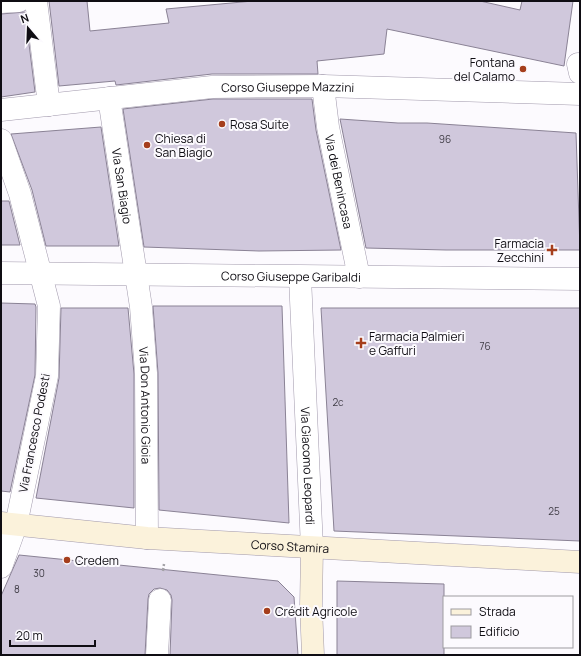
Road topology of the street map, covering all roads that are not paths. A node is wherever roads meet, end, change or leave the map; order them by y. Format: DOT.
graph roads {
  1 [pos="1,2"];
  2 [pos="30,2"];
  3 [pos="323,86"];
  4 [pos="578,94"];
  5 [pos="109,98"];
  6 [pos="49,105"];
  7 [pos="1,110"];
  8 [pos="1,140"];
  9 [pos="1,273"];
  10 [pos="40,273"];
  11 [pos="136,274"];
  12 [pos="300,277"];
  13 [pos="359,277"];
  14 [pos="580,279"];
  15 [pos="8,524"];
  16 [pos="147,538"];
  17 [pos="312,548"];
  18 [pos="580,562"];
  19 [pos="1,566"];
  20 [pos="160,600"];
  21 [pos="157,655"];
  22 [pos="313,655"];
  1 -- 2 [label="street"];
  2 -- 6 [label="street"];
  3 -- 4 [label="street, Corso Giuseppe Mazzini"];
  3 -- 5 [label="street, Corso Giuseppe Mazzini"];
  3 -- 13 [label="street, Via dei Benincasa"];
  5 -- 6 [label="street, Corso Giuseppe Mazzini"];
  5 -- 11 [label="street, Via San Biagio"];
  6 -- 7 [label="street, Corso Giuseppe Mazzini"];
  8 -- 10 [label="street, Via Francesco Podesti"];
  9 -- 10 [label="street, Corso Giuseppe Garibaldi"];
  10 -- 11 [label="street, Corso Giuseppe Garibaldi"];
  10 -- 15 [label="street, Via Francesco Podesti"];
  11 -- 12 [label="street, Corso Giuseppe Garibaldi"];
  11 -- 16 [label="street, Via Don Antonio Gioia"];
  12 -- 13 [label="street, Corso Giuseppe Garibaldi"];
  12 -- 17 [label="street, Via Giacomo Leopardi"];
  13 -- 14 [label="street, Corso Giuseppe Garibaldi"];
  15 -- 16 [label="street, Corso Stamira"];
  15 -- 19 [label="street, Via Francesco Podesti"];
  16 -- 17 [label="street, Corso Stamira"];
  17 -- 18 [label="street, Corso Stamira"];
  17 -- 22 [label="street, Via Giacomo Leopardi"];
  20 -- 21 [label="street"];
}
